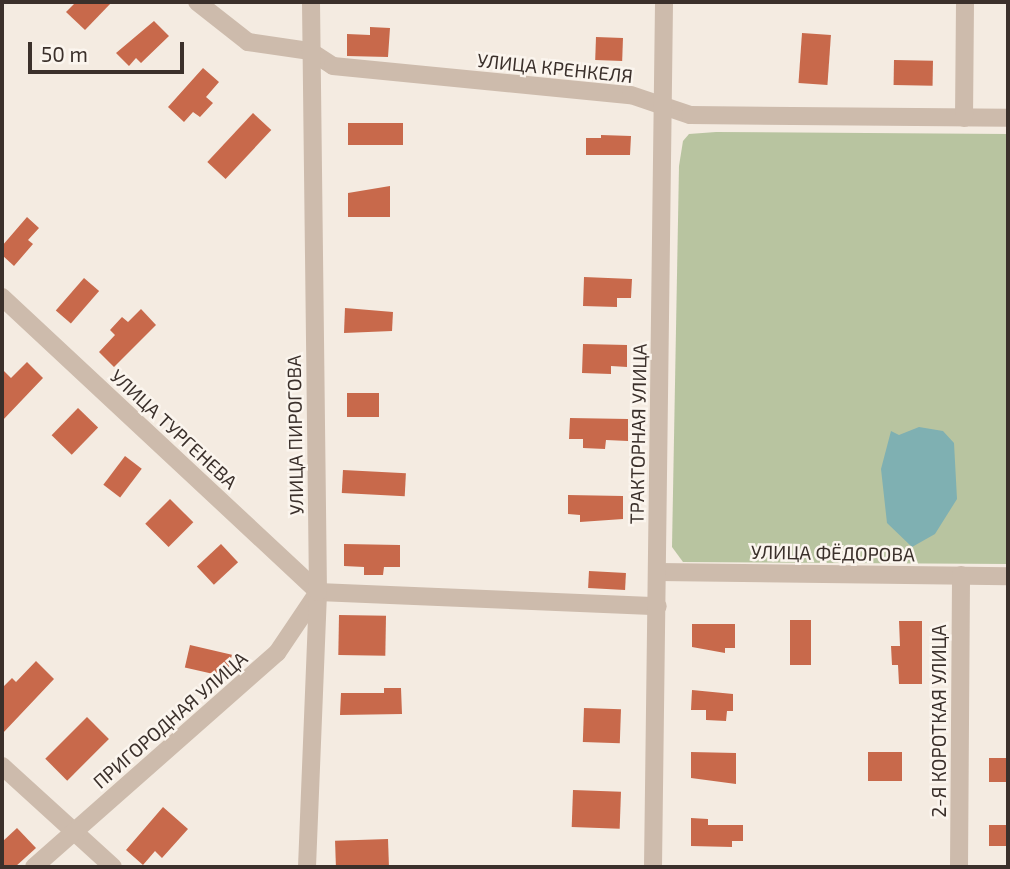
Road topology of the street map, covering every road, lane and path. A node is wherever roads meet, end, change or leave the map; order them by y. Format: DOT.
graph roads {
  1 [pos="197,2"];
  2 [pos="311,2"];
  3 [pos="664,2"];
  4 [pos="965,2"];
  5 [pos="310,51"];
  6 [pos="662,106"];
  7 [pos="964,118"];
  8 [pos="1008,118"];
  9 [pos="2,297"];
  10 [pos="658,572"];
  11 [pos="961,575"];
  12 [pos="1008,576"];
  13 [pos="318,592"];
  14 [pos="658,606"];
  15 [pos="2,766"];
  16 [pos="74,832"];
  17 [pos="34,867"];
  18 [pos="113,867"];
  19 [pos="307,867"];
  20 [pos="653,867"];
  21 [pos="959,867"];
  1 -- 5 [label="street, УЛИЦА КРЕНКЕЛЯ"];
  2 -- 5 [label="street, УЛИЦА ПИРОГОВА"];
  3 -- 6 [label="street, ТРАКТОРНАЯ УЛИЦА"];
  4 -- 7 [label="street"];
  5 -- 6 [label="street, УЛИЦА КРЕНКЕЛЯ"];
  5 -- 13 [label="street, УЛИЦА ПИРОГОВА"];
  6 -- 7 [label="street, УЛИЦА КРЕНКЕЛЯ"];
  6 -- 10 [label="street, ТРАКТОРНАЯ УЛИЦА"];
  7 -- 8 [label="street, УЛИЦА КРЕНКЕЛЯ"];
  9 -- 13 [label="street, УЛИЦА ТУРГЕНЕВА"];
  10 -- 11 [label="street, УЛИЦА ФЁДОРОВА"];
  10 -- 14 [label="street, ТРАКТОРНАЯ УЛИЦА"];
  11 -- 12 [label="street, УЛИЦА ФЁДОРОВА"];
  11 -- 21 [label="street, 2-Я КОРОТКАЯ УЛИЦА"];
  13 -- 14 [label="street"];
  13 -- 16 [label="street, ПРИГОРОДНАЯ УЛИЦА"];
  13 -- 19 [label="street, УЛИЦА ПИРОГОВА"];
  14 -- 20 [label="street, ТРАКТОРНАЯ УЛИЦА"];
  15 -- 16 [label="street"];
  16 -- 17 [label="street, ПРИГОРОДНАЯ УЛИЦА"];
  16 -- 18 [label="street"];
}
